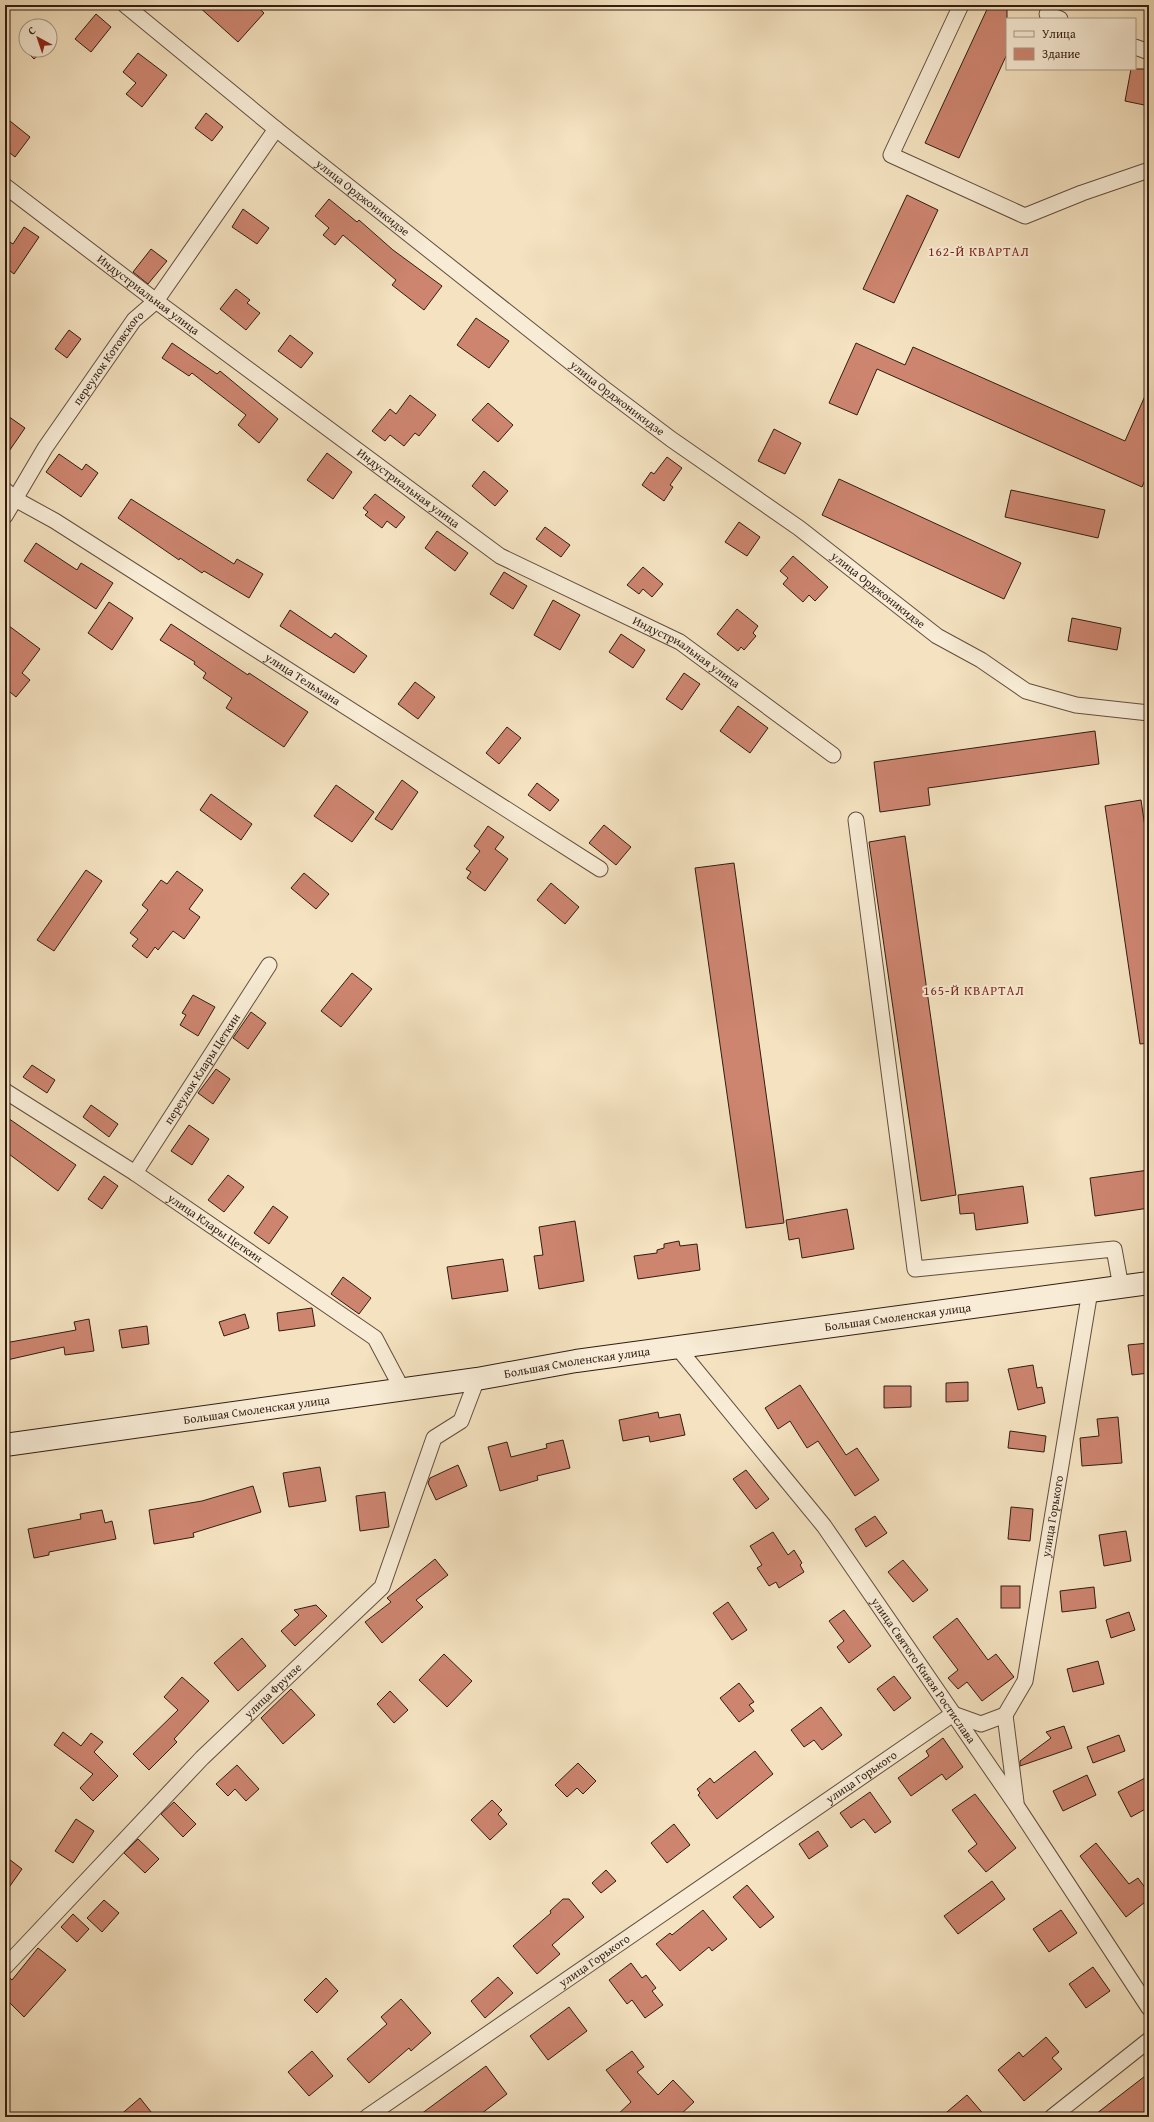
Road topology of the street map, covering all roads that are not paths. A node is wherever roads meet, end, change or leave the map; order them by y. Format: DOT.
graph roads {
  1 [pos="125,5"];
  2 [pos="961,5"];
  3 [pos="1136,47"];
  4 [pos="1149,52"];
  5 [pos="276,128"];
  6 [pos="1149,170"];
  7 [pos="5,186"];
  8 [pos="156,301"];
  9 [pos="10,494"];
  10 [pos="5,516"];
  11 [pos="1149,713"];
  12 [pos="833,755"];
  13 [pos="856,820"];
  14 [pos="600,869"];
  15 [pos="269,965"];
  16 [pos="5,1091"];
  17 [pos="135,1173"];
  18 [pos="1149,1283"];
  19 [pos="1121,1287"];
  20 [pos="1090,1291"];
  21 [pos="677,1347"];
  22 [pos="477,1379"];
  23 [pos="402,1389"];
  24 [pos="5,1445"];
  25 [pos="954,1714"];
  26 [pos="1005,1715"];
  27 [pos="1016,1805"];
  28 [pos="5,1967"];
  29 [pos="1149,2008"];
  30 [pos="1149,2040"];
  31 [pos="367,2117"];
  32 [pos="1052,2117"];
  1 -- 5 [label="street, улица Орджоникидзе"];
  2 -- 6 [label="street"];
  3 -- 4 [label="street"];
  5 -- 8 [label="street, переулок Котовского"];
  5 -- 11 [label="street, улица Орджоникидзе"];
  7 -- 8 [label="street, Индустриальная улица"];
  8 -- 9 [label="street, переулок Котовского"];
  8 -- 12 [label="street, Индустриальная улица"];
  9 -- 10 [label="street, переулок Котовского"];
  9 -- 14 [label="street, улица Тельмана"];
  13 -- 19 [label="street"];
  15 -- 17 [label="street, переулок Клары Цеткин"];
  16 -- 17 [label="street, улица Клары Цеткин"];
  17 -- 23 [label="street, улица Клары Цеткин"];
  18 -- 19 [label="main road, Большая Смоленская улица"];
  19 -- 20 [label="main road, Большая Смоленская улица"];
  20 -- 21 [label="main road, Большая Смоленская улица"];
  20 -- 26 [label="street, улица Горького"];
  21 -- 22 [label="main road, Большая Смоленская улица"];
  21 -- 25 [label="street, улица Святого Князя Ростислава"];
  22 -- 23 [label="main road, Большая Смоленская улица"];
  22 -- 28 [label="street, улица Фрунзе"];
  23 -- 24 [label="main road, Большая Смоленская улица"];
  25 -- 26 [label="street"];
  25 -- 27 [label="street, улица Святого Князя Ростислава"];
  25 -- 31 [label="street, улица Горького"];
  26 -- 27 [label="street"];
  27 -- 29 [label="street, улица Святого Князя Ростислава"];
  30 -- 32 [label="street"];
}
